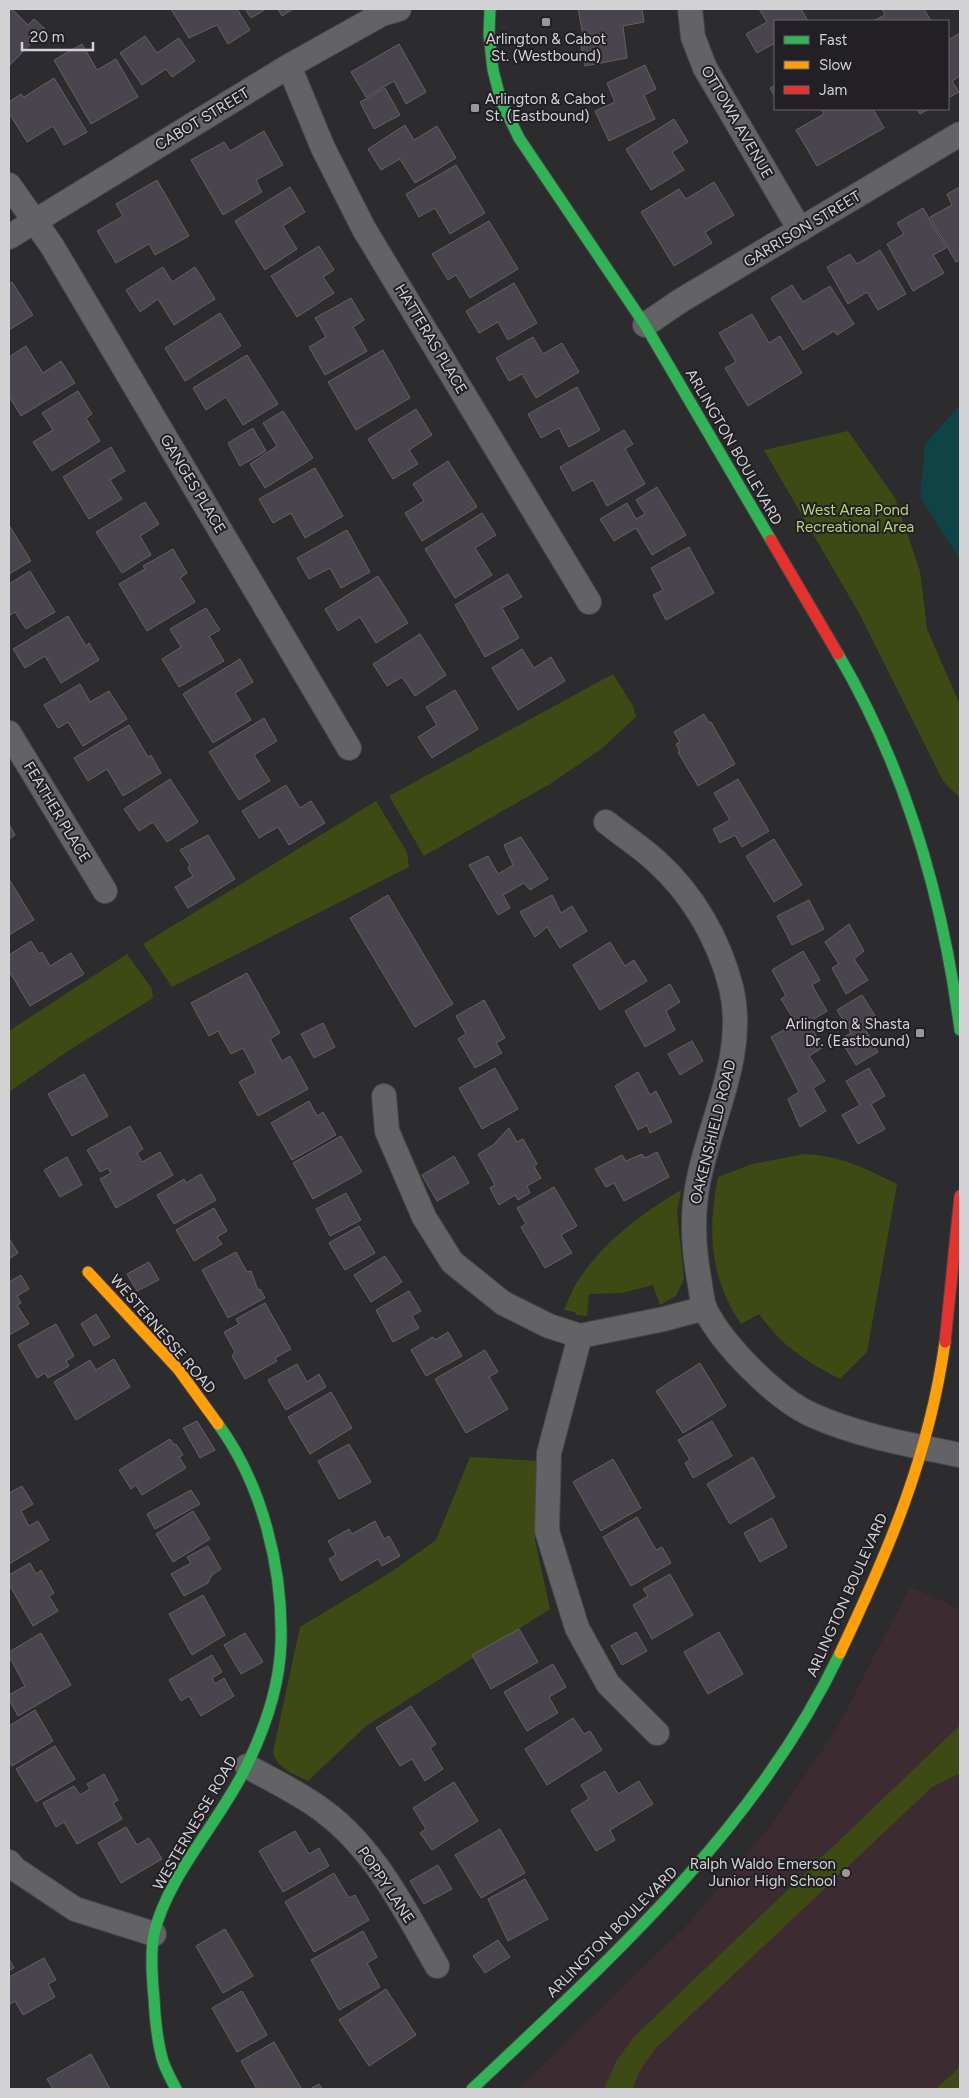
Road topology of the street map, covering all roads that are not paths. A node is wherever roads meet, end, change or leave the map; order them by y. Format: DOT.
graph roads {
  1 [pos="399,9"];
  2 [pos="490,9"];
  3 [pos="690,9"];
  4 [pos="289,66"];
  5 [pos="960,134"];
  6 [pos="9,184"];
  7 [pos="35,221"];
  8 [pos="800,230"];
  9 [pos="9,237"];
  10 [pos="645,325"];
  11 [pos="590,602"];
  12 [pos="9,732"];
  13 [pos="349,748"];
  14 [pos="606,822"];
  15 [pos="104,891"];
  16 [pos="956,975"];
  17 [pos="960,1030"];
  18 [pos="384,1096"];
  19 [pos="960,1196"];
  20 [pos="957,1256"];
  21 [pos="88,1272"];
  22 [pos="704,1308"];
  23 [pos="580,1336"];
  24 [pos="924,1448"];
  25 [pos="960,1455"];
  26 [pos="657,1733"];
  27 [pos="247,1766"];
  28 [pos="9,1862"];
  29 [pos="154,1934"];
  30 [pos="437,1966"];
  31 [pos="176,2089"];
  32 [pos="472,2089"];
  1 -- 4 [label="street, CABOT STREET"];
  2 -- 10 [label="street, ARLINGTON BOULEVARD"];
  3 -- 8 [label="street, OTTOWA AVENUE"];
  4 -- 7 [label="street, CABOT STREET"];
  4 -- 11 [label="street, HATTERAS PLACE"];
  5 -- 8 [label="street, GARRISON STREET"];
  6 -- 7 [label="street, GANGES PLACE"];
  7 -- 9 [label="street, CABOT STREET"];
  7 -- 13 [label="street, GANGES PLACE"];
  8 -- 10 [label="street, GARRISON STREET"];
  10 -- 16 [label="street, ARLINGTON BOULEVARD"];
  12 -- 15 [label="street, FEATHER PLACE"];
  14 -- 22 [label="street, OAKENSHIELD ROAD"];
  16 -- 17 [label="street, ARLINGTON BOULEVARD"];
  18 -- 23 [label="street"];
  19 -- 20 [label="street, ARLINGTON BOULEVARD"];
  20 -- 24 [label="street, ARLINGTON BOULEVARD"];
  21 -- 27 [label="street, WESTERNESSE ROAD"];
  22 -- 23 [label="street"];
  22 -- 24 [label="street, OAKENSHIELD ROAD"];
  23 -- 26 [label="street"];
  24 -- 25 [label="street, OAKENSHIELD ROAD"];
  24 -- 32 [label="street, ARLINGTON BOULEVARD"];
  27 -- 29 [label="street, WESTERNESSE ROAD"];
  27 -- 30 [label="street, POPPY LANE"];
  28 -- 29 [label="street"];
  29 -- 31 [label="street, WESTERNESSE ROAD"];
}
